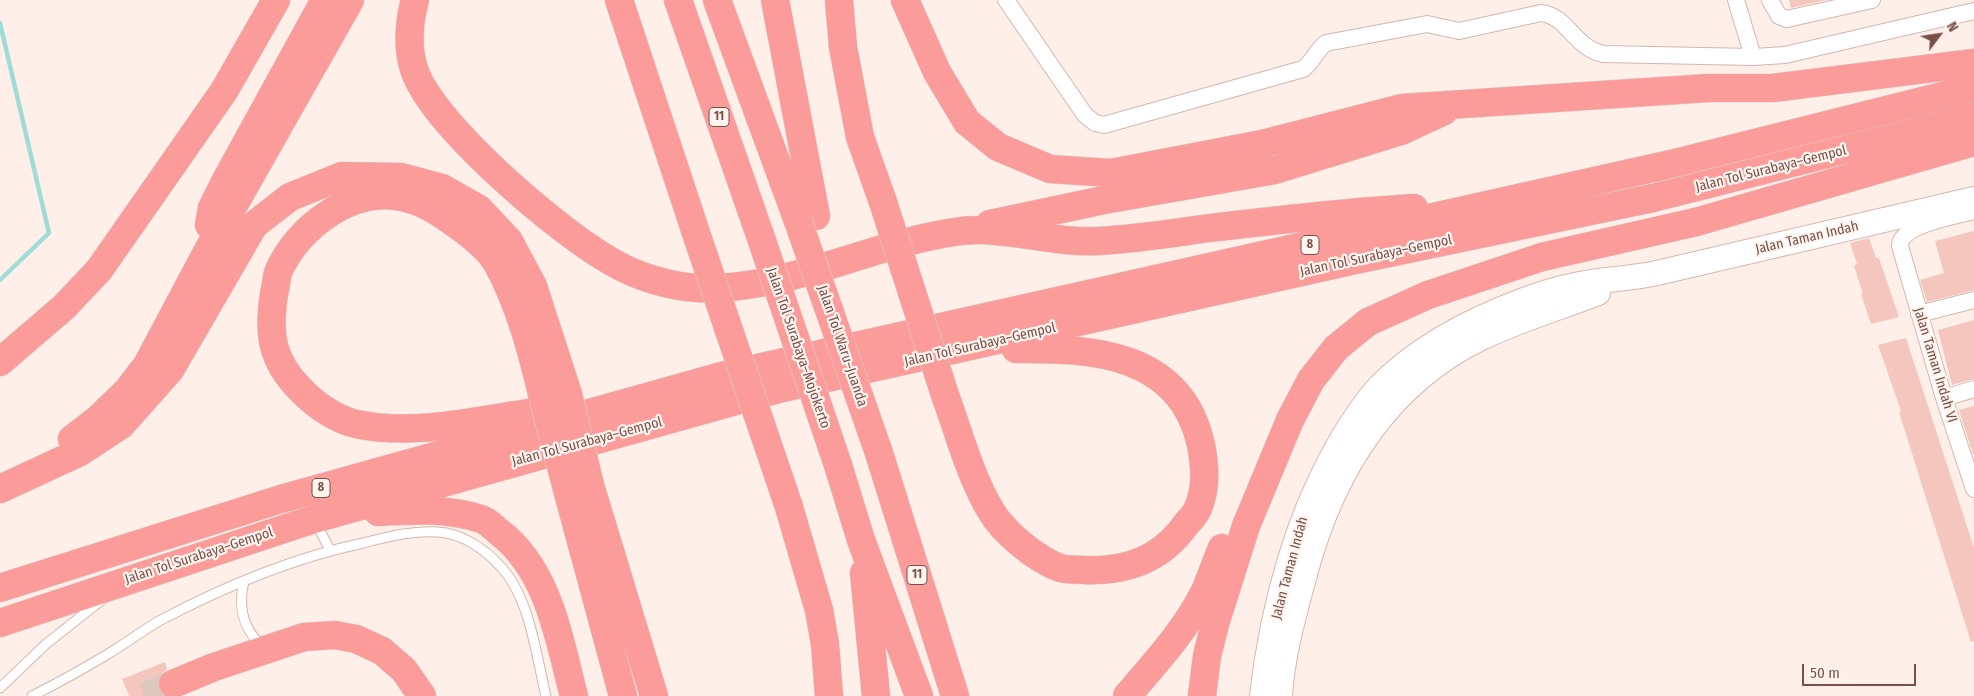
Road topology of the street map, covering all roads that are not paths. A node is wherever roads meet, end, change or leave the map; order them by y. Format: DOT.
graph roads {
  1 [pos="276,0"];
  2 [pos="325,0"];
  3 [pos="350,0"];
  4 [pos="415,0"];
  5 [pos="619,0"];
  6 [pos="678,0"];
  7 [pos="717,0"];
  8 [pos="775,0"];
  9 [pos="839,0"];
  10 [pos="906,0"];
  11 [pos="1006,0"];
  12 [pos="1736,0"];
  13 [pos="1770,0"];
  14 [pos="1872,0"];
  15 [pos="1974,11"];
  16 [pos="1753,57"];
  17 [pos="1974,63"];
  18 [pos="1974,88"];
  19 [pos="1459,104"];
  20 [pos="1974,117"];
  21 [pos="1974,142"];
  22 [pos="1974,199"];
  23 [pos="1466,210"];
  24 [pos="1974,211"];
  25 [pos="807,219"];
  26 [pos="952,232"];
  27 [pos="1654,232"];
  28 [pos="206,254"];
  29 [pos="1974,300"];
  30 [pos="1919,314"];
  31 [pos="0,362"];
  32 [pos="906,362"];
  33 [pos="1974,389"];
  34 [pos="555,396"];
  35 [pos="644,398"];
  36 [pos="1944,398"];
  37 [pos="0,476"];
  38 [pos="579,489"];
  39 [pos="1974,489"];
  40 [pos="0,490"];
  41 [pos="321,517"];
  42 [pos="861,540"];
  43 [pos="330,550"];
  44 [pos="126,580"];
  45 [pos="244,581"];
  46 [pos="0,588"];
  47 [pos="0,623"];
  48 [pos="606,636"];
  49 [pos="266,650"];
  50 [pos="644,662"];
  51 [pos="173,684"];
  52 [pos="543,685"];
  53 [pos="0,688"];
  54 [pos="1272,691"];
  55 [pos="32,696"];
  56 [pos="422,696"];
  57 [pos="538,696"];
  58 [pos="546,696"];
  59 [pos="574,696"];
  60 [pos="612,696"];
  61 [pos="623,696"];
  62 [pos="654,696"];
  63 [pos="658,696"];
  64 [pos="829,696"];
  65 [pos="876,696"];
  66 [pos="918,696"];
  67 [pos="954,696"];
  68 [pos="1127,696"];
  69 [pos="1202,696"];
  1 -- 31 [label="highway"];
  2 -- 28 [label="highway"];
  3 -- 28 [label="highway"];
  4 -- 26 [label="highway"];
  5 -- 64 [label="highway, bridge"];
  6 -- 42 [label="highway, Jalan Tol Surabaya–Mojokerto / 11, bridge"];
  7 -- 25 [label="highway, Jalan Tol Waru–Juanda / 11"];
  8 -- 25 [label="highway"];
  9 -- 32 [label="highway, bridge"];
  10 -- 19 [label="highway"];
  11 -- 16 [label="street"];
  12 -- 16 [label="street"];
  13 -- 14 [label="street"];
  15 -- 16 [label="street"];
  17 -- 19 [label="highway"];
  18 -- 23 [label="highway, Jalan Tol Surabaya–Gempol / 8"];
  19 -- 26 [label="highway"];
  20 -- 32 [label="highway, Jalan Tol Surabaya–Gempol / 8"];
  21 -- 27 [label="highway"];
  22 -- 54 [label="street, Jalan Taman Indah"];
  23 -- 26 [label="highway"];
  23 -- 35 [label="highway, Jalan Tol Surabaya–Gempol / 8"];
  24 -- 30 [label="street, Jalan Taman Indah VI"];
  25 -- 67 [label="highway, Jalan Tol Waru–Juanda / 11, bridge"];
  27 -- 68 [label="highway"];
  27 -- 69 [label="highway"];
  28 -- 37 [label="highway"];
  29 -- 30 [label="street"];
  30 -- 36 [label="street, Jalan Taman Indah VI"];
  32 -- 41 [label="highway, Jalan Tol Surabaya–Gempol / 8"];
  33 -- 36 [label="street"];
  34 -- 35 [label="highway"];
  34 -- 38 [label="highway, bridge"];
  34 -- 40 [label="highway"];
  35 -- 46 [label="highway, Jalan Tol Surabaya–Gempol / 8"];
  36 -- 39 [label="street, Jalan Taman Indah VI"];
  38 -- 48 [label="highway"];
  38 -- 50 [label="highway"];
  41 -- 43 [label="lane"];
  41 -- 44 [label="highway, Jalan Tol Surabaya–Gempol / 8"];
  41 -- 59 [label="highway"];
  42 -- 65 [label="highway"];
  42 -- 66 [label="highway, Jalan Tol Surabaya–Mojokerto / 11"];
  43 -- 45 [label="lane"];
  43 -- 52 [label="lane"];
  44 -- 47 [label="highway, Jalan Tol Surabaya–Gempol / 8"];
  44 -- 53 [label="lane"];
  45 -- 49 [label="lane"];
  45 -- 55 [label="lane"];
  48 -- 60 [label="highway"];
  48 -- 61 [label="highway"];
  49 -- 51 [label="highway"];
  49 -- 56 [label="highway"];
  50 -- 62 [label="highway"];
  50 -- 63 [label="highway"];
  52 -- 57 [label="lane"];
  52 -- 58 [label="lane"];
}
